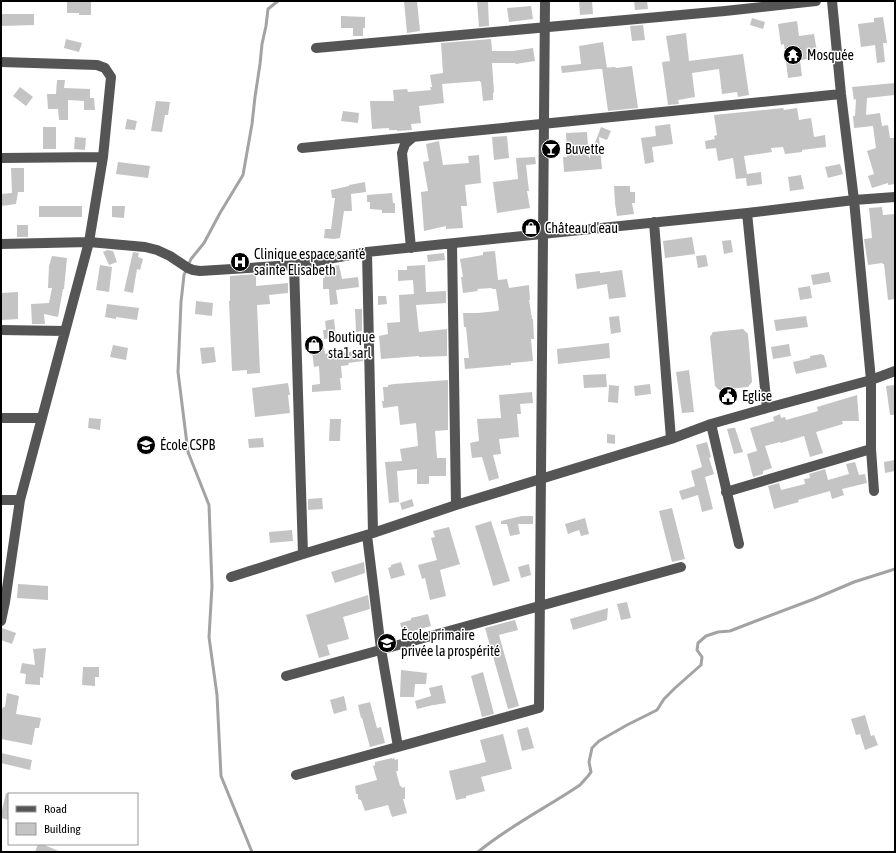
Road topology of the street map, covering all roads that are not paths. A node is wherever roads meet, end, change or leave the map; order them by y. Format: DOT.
graph roads {
  1 [pos="545,1"];
  2 [pos="816,1"];
  3 [pos="832,1"];
  4 [pos="725,6"];
  5 [pos="545,28"];
  6 [pos="316,48"];
  7 [pos="1,62"];
  8 [pos="841,94"];
  9 [pos="544,124"];
  10 [pos="412,138"];
  11 [pos="302,148"];
  12 [pos="103,157"];
  13 [pos="1,158"];
  14 [pos="895,197"];
  15 [pos="854,200"];
  16 [pos="747,212"];
  17 [pos="654,222"];
  18 [pos="543,234"];
  19 [pos="89,242"];
  20 [pos="1,244"];
  21 [pos="452,244"];
  22 [pos="411,248"];
  23 [pos="366,252"];
  24 [pos="294,265"];
  25 [pos="1,330"];
  26 [pos="65,331"];
  27 [pos="895,371"];
  28 [pos="871,380"];
  29 [pos="767,408"];
  30 [pos="1,418"];
  31 [pos="42,418"];
  32 [pos="711,424"];
  33 [pos="671,439"];
  34 [pos="871,449"];
  35 [pos="541,480"];
  36 [pos="874,491"];
  37 [pos="726,492"];
  38 [pos="1,500"];
  39 [pos="20,500"];
  40 [pos="456,505"];
  41 [pos="370,534"];
  42 [pos="739,544"];
  43 [pos="303,554"];
  44 [pos="681,567"];
  45 [pos="231,578"];
  46 [pos="540,605"];
  47 [pos="1,621"];
  48 [pos="381,649"];
  49 [pos="286,676"];
  50 [pos="398,747"];
  51 [pos="296,775"];
  1 -- 5 [label="street"];
  2 -- 4 [label="street"];
  3 -- 8 [label="street"];
  4 -- 5 [label="street"];
  5 -- 6 [label="street"];
  5 -- 9 [label="street"];
  7 -- 12 [label="street"];
  8 -- 9 [label="street"];
  8 -- 15 [label="street"];
  9 -- 10 [label="street"];
  9 -- 18 [label="street"];
  10 -- 11 [label="street"];
  10 -- 22 [label="street"];
  12 -- 13 [label="street"];
  12 -- 19 [label="street"];
  14 -- 15 [label="street"];
  15 -- 16 [label="street"];
  15 -- 28 [label="street"];
  16 -- 17 [label="street"];
  16 -- 29 [label="street"];
  17 -- 18 [label="street"];
  17 -- 33 [label="street"];
  18 -- 21 [label="street"];
  18 -- 35 [label="street"];
  19 -- 20 [label="street"];
  19 -- 24 [label="street"];
  19 -- 26 [label="street"];
  21 -- 22 [label="street"];
  21 -- 40 [label="street"];
  22 -- 23 [label="street"];
  23 -- 24 [label="street"];
  23 -- 41 [label="street"];
  24 -- 43 [label="street"];
  25 -- 26 [label="street"];
  26 -- 31 [label="street"];
  27 -- 28 [label="street"];
  28 -- 29 [label="street"];
  28 -- 34 [label="street"];
  29 -- 32 [label="street"];
  30 -- 31 [label="street"];
  31 -- 39 [label="street"];
  32 -- 33 [label="street"];
  32 -- 37 [label="street"];
  33 -- 35 [label="street"];
  34 -- 36 [label="street"];
  34 -- 37 [label="street"];
  35 -- 40 [label="street"];
  35 -- 46 [label="street"];
  37 -- 42 [label="street"];
  38 -- 39 [label="street"];
  39 -- 47 [label="street"];
  40 -- 41 [label="street"];
  41 -- 43 [label="street"];
  41 -- 48 [label="street"];
  43 -- 45 [label="street"];
  44 -- 46 [label="street"];
  46 -- 48 [label="street"];
  46 -- 50 [label="street"];
  48 -- 49 [label="street"];
  48 -- 50 [label="street"];
  50 -- 51 [label="street"];
}
